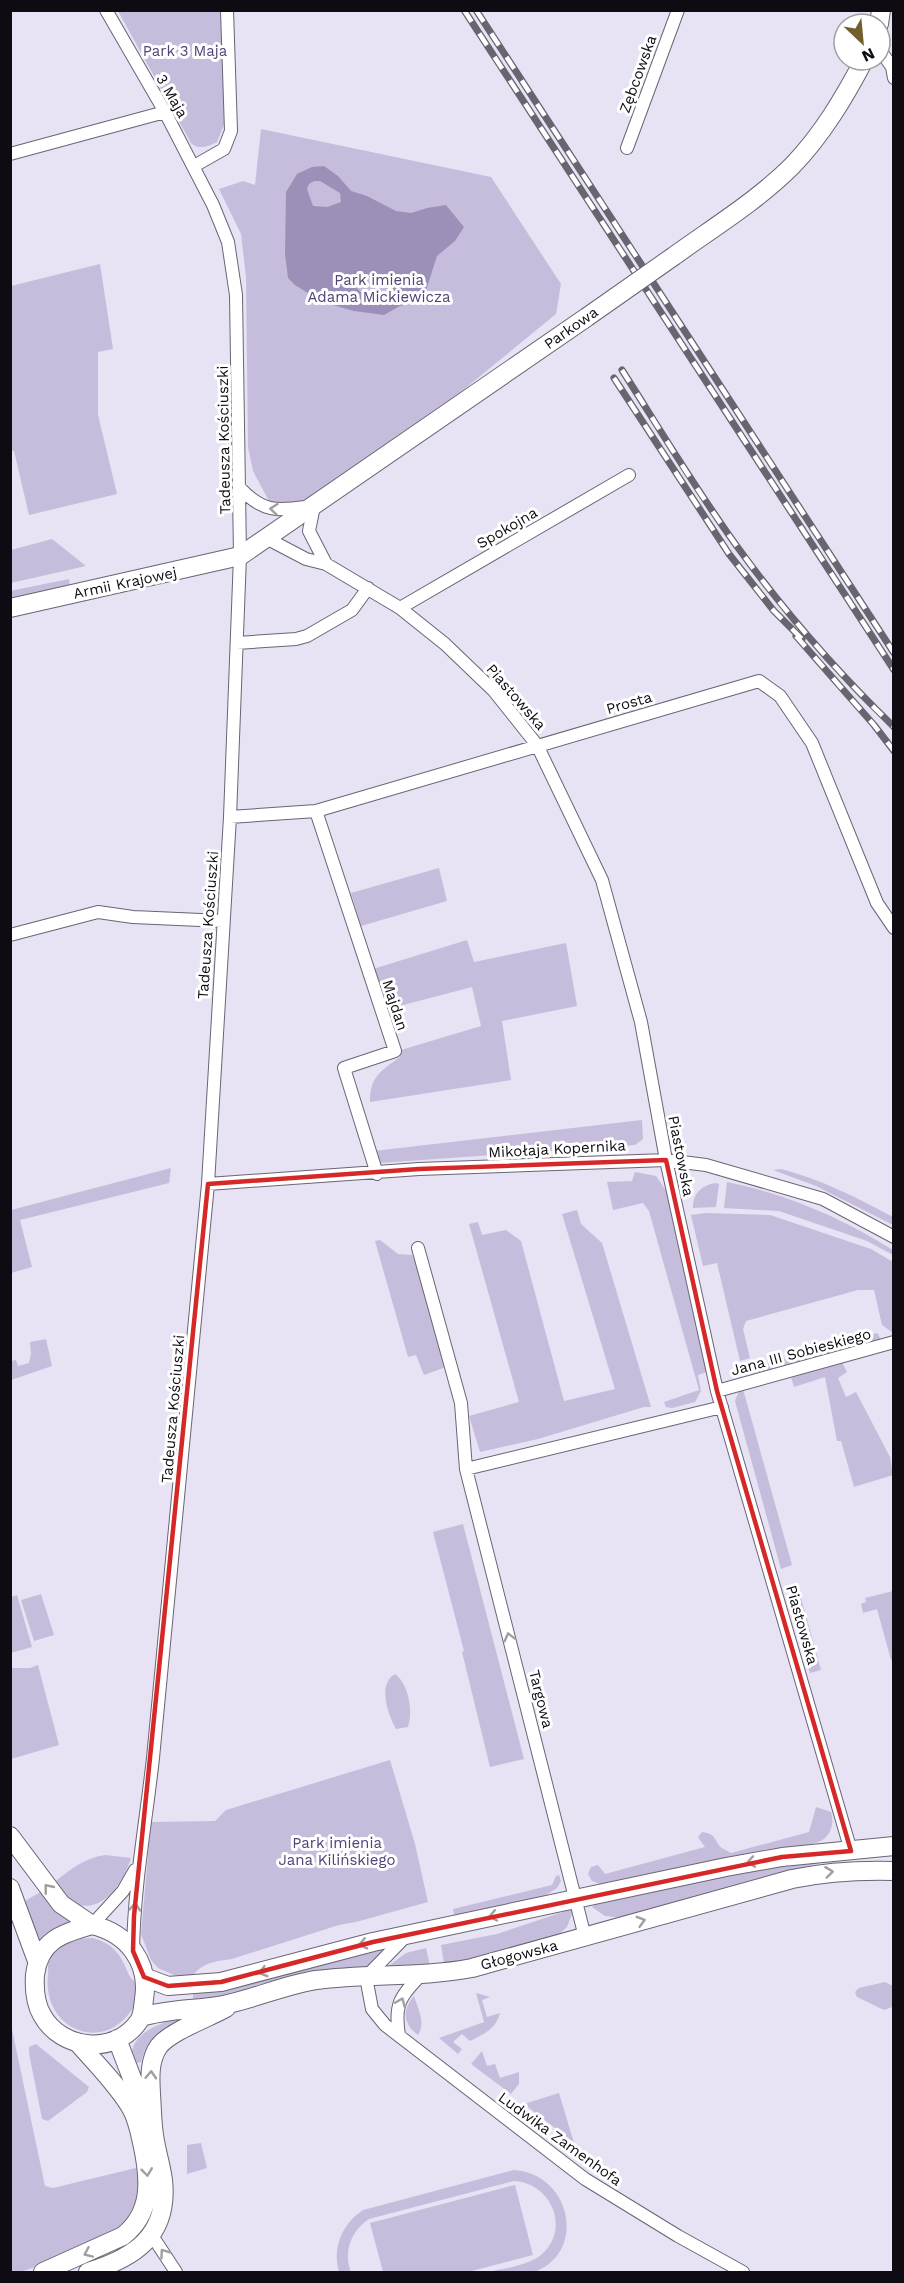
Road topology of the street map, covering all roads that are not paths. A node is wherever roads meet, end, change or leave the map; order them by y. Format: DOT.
graph roads {
  1 [pos="106,10"];
  2 [pos="227,10"];
  3 [pos="678,10"];
  4 [pos="858,72"];
  5 [pos="165,112"];
  6 [pos="627,148"];
  7 [pos="10,154"];
  8 [pos="194,166"];
  9 [pos="629,475"];
  10 [pos="240,488"];
  11 [pos="314,506"];
  12 [pos="266,538"];
  13 [pos="240,556"];
  14 [pos="326,564"];
  15 [pos="368,588"];
  16 [pos="10,608"];
  17 [pos="400,608"];
  18 [pos="237,642"];
  19 [pos="537,745"];
  20 [pos="316,811"];
  21 [pos="230,817"];
  22 [pos="223,921"];
  23 [pos="894,928"];
  24 [pos="10,935"];
  25 [pos="666,1160"];
  26 [pos="377,1174"];
  27 [pos="208,1184"];
  28 [pos="894,1237"];
  29 [pos="418,1248"];
  30 [pos="894,1342"];
  31 [pos="717,1391"];
  32 [pos="722,1407"];
  33 [pos="466,1469"];
  34 [pos="10,1836"];
  35 [pos="894,1846"];
  36 [pos="851,1851"];
  37 [pos="139,1864"];
  38 [pos="894,1870"];
  39 [pos="10,1888"];
  40 [pos="576,1899"];
  41 [pos="92,1925"];
  42 [pos="408,1934"];
  43 [pos="585,1937"];
  44 [pos="133,1951"];
  45 [pos="37,1961"];
  46 [pos="421,1975"];
  47 [pos="144,1977"];
  48 [pos="366,1977"];
  49 [pos="238,2002"];
  50 [pos="141,2017"];
  51 [pos="399,2035"];
  52 [pos="117,2039"];
  53 [pos="78,2043"];
  54 [pos="154,2133"];
  55 [pos="151,2234"];
  56 [pos="43,2272"];
  57 [pos="88,2272"];
  58 [pos="176,2272"];
  59 [pos="743,2272"];
  1 -- 5 [label="street, 3 Maja"];
  2 -- 8 [label="street"];
  3 -- 6 [label="street, Zębcowska"];
  4 -- 11 [label="main road, Parkowa, bridge"];
  5 -- 7 [label="street"];
  5 -- 8 [label="street, 3 Maja"];
  8 -- 10 [label="street, Tadeusza Kościuszki"];
  9 -- 17 [label="street, Spokojna"];
  11 -- 10 [label="street, one-way"];
  10 -- 13 [label="street, Tadeusza Kościuszki"];
  11 -- 12 [label="main road, Parkowa"];
  11 -- 14 [label="street"];
  12 -- 13 [label="main road, Parkowa"];
  12 -- 14 [label="street, Piastowska"];
  13 -- 16 [label="main road, Armii Krajowej"];
  13 -- 18 [label="street, Tadeusza Kościuszki"];
  14 -- 15 [label="street, Piastowska"];
  15 -- 17 [label="street, Piastowska"];
  15 -- 18 [label="street"];
  17 -- 19 [label="street, Piastowska"];
  18 -- 21 [label="street, Tadeusza Kościuszki"];
  19 -- 20 [label="street, Prosta"];
  19 -- 23 [label="street, Prosta"];
  19 -- 25 [label="street, Piastowska"];
  20 -- 21 [label="street, Prosta"];
  20 -- 26 [label="street, Majdan"];
  21 -- 22 [label="street, Tadeusza Kościuszki"];
  22 -- 24 [label="street"];
  22 -- 27 [label="street, Tadeusza Kościuszki"];
  25 -- 26 [label="street, Mikołaja Kopernika"];
  25 -- 28 [label="street, Mikołaja Kopernika"];
  25 -- 31 [label="street, Piastowska"];
  26 -- 27 [label="street, Mikołaja Kopernika"];
  27 -- 37 [label="street, Tadeusza Kościuszki"];
  29 -- 33 [label="street, Targowa"];
  30 -- 31 [label="street, Jana III Sobieskiego"];
  31 -- 32 [label="street, Piastowska"];
  32 -- 33 [label="street"];
  32 -- 36 [label="street, Piastowska"];
  40 -- 33 [label="street, Targowa, one-way"];
  41 -- 34 [label="main road, one-way"];
  35 -- 36 [label="main road"];
  36 -- 40 [label="main road, one-way"];
  37 -- 41 [label="street, Tadeusza Kościuszki"];
  44 -- 37 [label="street, Tadeusza Kościuszki, one-way"];
  43 -- 38 [label="main road, Głogowska, one-way"];
  39 -- 45 [label="main road"];
  40 -- 42 [label="main road, one-way"];
  40 -- 43 [label="street, Targowa"];
  41 -- 44 [label="main road"];
  41 -- 45 [label="main road"];
  42 -- 47 [label="main road, one-way"];
  42 -- 48 [label="street"];
  43 -- 46 [label="main road, Głogowska"];
  44 -- 47 [label="main road"];
  45 -- 53 [label="main road"];
  46 -- 48 [label="main road, Głogowska"];
  51 -- 46 [label="street, one-way"];
  47 -- 50 [label="main road"];
  48 -- 49 [label="main road, Głogowska"];
  48 -- 51 [label="street, Ludwika Zamenhofa"];
  49 -- 50 [label="main road, Głogowska"];
  54 -- 49 [label="main road, one-way"];
  50 -- 52 [label="main road"];
  51 -- 59 [label="street, Ludwika Zamenhofa"];
  52 -- 53 [label="main road"];
  52 -- 54 [label="main road"];
  53 -- 56 [label="main road, one-way"];
  54 -- 55 [label="main road"];
  55 -- 57 [label="main road"];
  58 -- 55 [label="street, one-way"];
}
